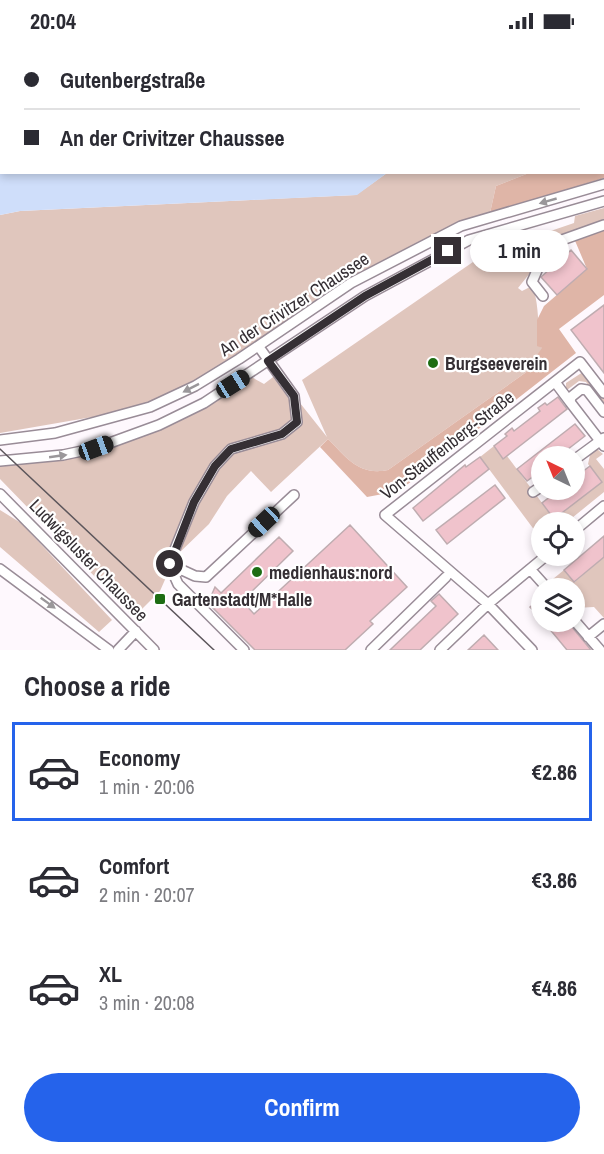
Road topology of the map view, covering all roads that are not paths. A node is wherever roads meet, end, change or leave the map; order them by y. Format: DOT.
graph roads {
  1 [pos="604,184"];
  2 [pos="604,201"];
  3 [pos="604,225"];
  4 [pos="543,296"];
  5 [pos="259,347"];
  6 [pos="268,361"];
  7 [pos="555,382"];
  8 [pos="604,393"];
  9 [pos="570,402"];
  10 [pos="604,412"];
  11 [pos="0,440"];
  12 [pos="603,442"];
  13 [pos="585,453"];
  14 [pos="0,461"];
  15 [pos="0,494"];
  16 [pos="294,495"];
  17 [pos="604,506"];
  18 [pos="585,522"];
  19 [pos="170,564"];
  20 [pos="534,566"];
  21 [pos="0,569"];
  22 [pos="530,569"];
  23 [pos="446,577"];
  24 [pos="538,578"];
  25 [pos="488,604"];
  26 [pos="604,624"];
  27 [pos="136,631"];
  28 [pos="584,632"];
  29 [pos="588,637"];
  30 [pos="109,650"];
  31 [pos="118,650"];
  32 [pos="154,650"];
  33 [pos="244,650"];
  34 [pos="371,650"];
  35 [pos="440,650"];
  36 [pos="532,650"];
  37 [pos="600,650"];
  1 -- 5 [label="street, An der Crivitzer Chaussee, one-way"];
  2 -- 6 [label="street, An der Crivitzer Chaussee"];
  3 -- 4 [label="street"];
  5 -- 6 [label="street"];
  5 -- 11 [label="street, An der Crivitzer Chaussee, one-way"];
  14 -- 6 [label="street, An der Crivitzer Chaussee, one-way"];
  6 -- 19 [label="street"];
  7 -- 8 [label="street, Von-Stauffenberg-Straße"];
  7 -- 9 [label="street"];
  7 -- 25 [label="street, Von-Stauffenberg-Straße"];
  9 -- 10 [label="street"];
  9 -- 12 [label="street"];
  12 -- 13 [label="street"];
  15 -- 27 [label="street, Ludwigsluster Chaussee"];
  16 -- 19 [label="street"];
  17 -- 18 [label="street"];
  19 -- 33 [label="street"];
  20 -- 22 [label="street"];
  21 -- 30 [label="street, one-way"];
  22 -- 24 [label="street"];
  22 -- 25 [label="street"];
  23 -- 34 [label="street"];
  25 -- 35 [label="street"];
  25 -- 36 [label="street, Von-Stauffenberg-Straße"];
  26 -- 29 [label="street"];
  27 -- 31 [label="street"];
  27 -- 32 [label="street, Ludwigsluster Chaussee"];
  28 -- 29 [label="street"];
  29 -- 37 [label="street"];
}
